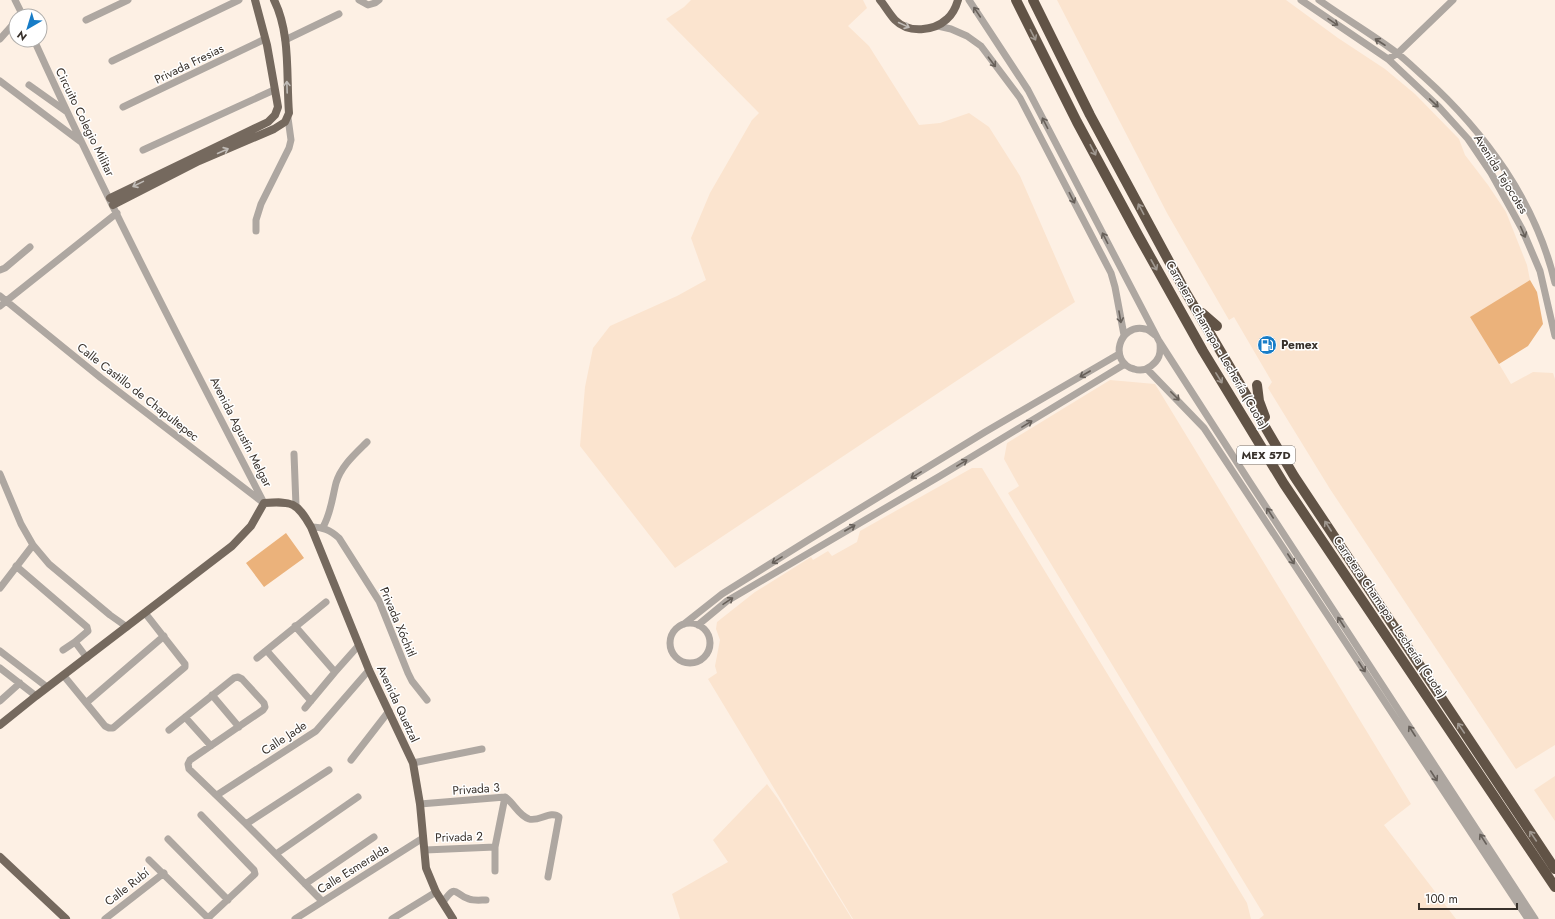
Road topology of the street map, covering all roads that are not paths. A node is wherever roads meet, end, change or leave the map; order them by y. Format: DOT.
graph roads {
  1 [pos="128,0"];
  2 [pos="239,0"];
  3 [pos="255,0"];
  4 [pos="274,0"];
  5 [pos="359,0"];
  6 [pos="379,0"];
  7 [pos="880,0"];
  8 [pos="958,0"];
  9 [pos="969,0"];
  10 [pos="1016,0"];
  11 [pos="1033,0"];
  12 [pos="1301,0"];
  13 [pos="1319,0"];
  14 [pos="1453,0"];
  15 [pos="339,14"];
  16 [pos="86,20"];
  17 [pos="938,26"];
  18 [pos="8,30"];
  19 [pos="0,39"];
  20 [pos="265,39"];
  21 [pos="285,40"];
  22 [pos="38,48"];
  23 [pos="1398,53"];
  24 [pos="1388,59"];
  25 [pos="112,61"];
  26 [pos="0,81"];
  27 [pos="29,85"];
  28 [pos="274,90"];
  29 [pos="123,108"];
  30 [pos="277,109"];
  31 [pos="67,112"];
  32 [pos="273,117"];
  33 [pos="286,118"];
  34 [pos="82,143"];
  35 [pos="143,150"];
  36 [pos="198,158"];
  37 [pos="111,201"];
  38 [pos="117,213"];
  39 [pos="1530,214"];
  40 [pos="1516,218"];
  41 [pos="256,231"];
  42 [pos="30,247"];
  43 [pos="0,270"];
  44 [pos="1555,284"];
  45 [pos="1185,291"];
  46 [pos="2,301"];
  47 [pos="1217,326"];
  48 [pos="1124,335"];
  49 [pos="1555,336"];
  50 [pos="1158,338"];
  51 [pos="1119,354"];
  52 [pos="1125,364"];
  53 [pos="1147,369"];
  54 [pos="1257,385"];
  55 [pos="367,442"];
  56 [pos="294,454"];
  57 [pos="0,474"];
  58 [pos="1294,476"];
  59 [pos="264,503"];
  60 [pos="296,506"];
  61 [pos="311,527"];
  62 [pos="323,527"];
  63 [pos="33,545"];
  64 [pos="16,566"];
  65 [pos="0,588"];
  66 [pos="326,602"];
  67 [pos="145,613"];
  68 [pos="684,624"];
  69 [pos="698,624"];
  70 [pos="295,626"];
  71 [pos="127,627"];
  72 [pos="164,636"];
  73 [pos="75,642"];
  74 [pos="359,645"];
  75 [pos="63,650"];
  76 [pos="0,651"];
  77 [pos="266,651"];
  78 [pos="87,658"];
  79 [pos="257,658"];
  80 [pos="0,668"];
  81 [pos="369,670"];
  82 [pos="334,672"];
  83 [pos="64,676"];
  84 [pos="20,684"];
  85 [pos="48,687"];
  86 [pos="212,695"];
  87 [pos="36,696"];
  88 [pos="427,700"];
  89 [pos="0,701"];
  90 [pos="311,701"];
  91 [pos="86,703"];
  92 [pos="305,708"];
  93 [pos="389,711"];
  94 [pos="185,717"];
  95 [pos="0,725"];
  96 [pos="240,727"];
  97 [pos="169,730"];
  98 [pos="211,746"];
  99 [pos="482,749"];
  100 [pos="351,760"];
  101 [pos="413,763"];
  102 [pos="329,770"];
  103 [pos="217,795"];
  104 [pos="358,797"];
  105 [pos="505,797"];
  106 [pos="420,804"];
  107 [pos="201,815"];
  108 [pos="246,824"];
  109 [pos="374,837"];
  110 [pos="423,838"];
  111 [pos="168,839"];
  112 [pos="495,847"];
  113 [pos="425,850"];
  114 [pos="276,854"];
  115 [pos="0,857"];
  116 [pos="149,860"];
  117 [pos="1555,869"];
  118 [pos="495,872"];
  119 [pos="164,873"];
  120 [pos="548,877"];
  121 [pos="305,884"];
  122 [pos="1555,887"];
  123 [pos="436,892"];
  124 [pos="228,900"];
  125 [pos="486,900"];
  126 [pos="322,901"];
  127 [pos="443,902"];
  128 [pos="66,919"];
  129 [pos="105,919"];
  130 [pos="209,919"];
  131 [pos="295,919"];
  132 [pos="392,919"];
  133 [pos="453,919"];
  134 [pos="1528,919"];
  135 [pos="1535,919"];
  1 -- 16 [label="street"];
  2 -- 25 [label="street"];
  3 -- 20 [label="main road"];
  4 -- 21 [label="main road"];
  5 -- 6 [label="street"];
  7 -- 17 [label="main road, one-way"];
  8 -- 17 [label="main road"];
  50 -- 9 [label="street, one-way"];
  10 -- 122 [label="highway, Carretera Chamapa - Lechería (Cuota) / MEX 57D, one-way"];
  45 -- 11 [label="highway, Carretera Chamapa - Lechería (Cuota) / MEX 57D, one-way"];
  12 -- 24 [label="street, Avenida Tejocotes, one-way"];
  23 -- 13 [label="street, Avenida Tejocotes, one-way"];
  14 -- 23 [label="street"];
  15 -- 21 [label="street"];
  17 -- 48 [label="street, one-way"];
  18 -- 19 [label="street"];
  20 -- 28 [label="main road"];
  20 -- 29 [label="street, Privada Fresias"];
  33 -- 21 [label="main road, one-way"];
  22 -- 31 [label="street, Circuito Colegio Militar"];
  23 -- 24 [label="street"];
  23 -- 39 [label="street, Avenida Tejocotes"];
  24 -- 40 [label="street, Avenida Tejocotes, one-way"];
  26 -- 34 [label="street"];
  27 -- 31 [label="street"];
  28 -- 30 [label="main road"];
  28 -- 35 [label="street"];
  30 -- 32 [label="main road"];
  30 -- 33 [label="street"];
  31 -- 34 [label="street, Circuito Colegio Militar"];
  32 -- 33 [label="street"];
  32 -- 36 [label="main road"];
  36 -- 33 [label="main road, one-way"];
  33 -- 41 [label="street"];
  34 -- 37 [label="street, Circuito Colegio Militar"];
  36 -- 37 [label="main road"];
  37 -- 38 [label="street, Circuito Colegio Militar"];
  38 -- 46 [label="street"];
  38 -- 59 [label="street, Avenida Agustín Melgar"];
  39 -- 40 [label="street"];
  39 -- 44 [label="street, Avenida Tejocotes"];
  40 -- 49 [label="street, Avenida Tejocotes, one-way"];
  42 -- 43 [label="street"];
  45 -- 47 [label="highway"];
  45 -- 58 [label="highway, Carretera Chamapa - Lechería (Cuota) / MEX 57D"];
  46 -- 59 [label="street, Calle Castillo de Chapultepec"];
  48 -- 50 [label="street"];
  48 -- 51 [label="street"];
  50 -- 53 [label="street"];
  135 -- 50 [label="street, one-way"];
  51 -- 52 [label="street"];
  51 -- 68 [label="street, one-way"];
  52 -- 53 [label="street"];
  69 -- 52 [label="street, one-way"];
  53 -- 134 [label="street, one-way"];
  54 -- 58 [label="highway"];
  55 -- 62 [label="street"];
  56 -- 60 [label="street"];
  57 -- 63 [label="street"];
  117 -- 58 [label="highway, Carretera Chamapa - Lechería (Cuota) / MEX 57D, one-way"];
  59 -- 60 [label="main road"];
  59 -- 67 [label="main road, Avenida Agustín Melgar"];
  60 -- 61 [label="main road, Avenida Quetzal"];
  61 -- 62 [label="street"];
  61 -- 74 [label="main road, Avenida Quetzal"];
  62 -- 88 [label="street, Privada Xóchitl"];
  63 -- 64 [label="street"];
  63 -- 71 [label="street"];
  64 -- 65 [label="street"];
  64 -- 73 [label="street"];
  66 -- 70 [label="street"];
  67 -- 71 [label="main road, Avenida Agustín Melgar"];
  67 -- 72 [label="street"];
  68 -- 69 [label="street"];
  68 -- 69 [label="street"];
  70 -- 77 [label="street"];
  70 -- 82 [label="street"];
  71 -- 78 [label="main road, Avenida Agustín Melgar"];
  72 -- 91 [label="street"];
  72 -- 91 [label="street"];
  73 -- 75 [label="street"];
  73 -- 78 [label="street"];
  74 -- 81 [label="main road, Avenida Quetzal"];
  74 -- 82 [label="street"];
  76 -- 85 [label="street"];
  77 -- 79 [label="street"];
  77 -- 90 [label="street"];
  78 -- 83 [label="main road, Avenida Agustín Melgar"];
  80 -- 84 [label="street"];
  81 -- 93 [label="main road, Avenida Quetzal"];
  81 -- 103 [label="street, Calle Jade"];
  82 -- 90 [label="street"];
  83 -- 85 [label="main road, Avenida Agustín Melgar"];
  83 -- 91 [label="street"];
  84 -- 87 [label="street"];
  84 -- 89 [label="street"];
  85 -- 87 [label="main road, Avenida Agustín Melgar"];
  86 -- 94 [label="street"];
  86 -- 96 [label="street"];
  86 -- 96 [label="street"];
  87 -- 95 [label="main road, Avenida Agustín Melgar"];
  90 -- 92 [label="street"];
  93 -- 100 [label="street"];
  93 -- 101 [label="main road, Avenida Quetzal"];
  94 -- 97 [label="street"];
  94 -- 98 [label="street"];
  96 -- 98 [label="street"];
  98 -- 103 [label="street"];
  99 -- 101 [label="street"];
  101 -- 106 [label="main road, Avenida Quetzal"];
  102 -- 108 [label="street"];
  103 -- 108 [label="street"];
  104 -- 114 [label="street"];
  105 -- 106 [label="street, Privada 3"];
  105 -- 112 [label="street, Privada 2"];
  105 -- 120 [label="street, Privada 3"];
  106 -- 110 [label="main road, Avenida Quetzal"];
  107 -- 124 [label="street"];
  108 -- 114 [label="street"];
  109 -- 121 [label="street"];
  110 -- 113 [label="main road, Avenida Quetzal"];
  110 -- 126 [label="street, Calle Esmeralda"];
  111 -- 124 [label="street"];
  112 -- 113 [label="street, Privada 2"];
  112 -- 118 [label="street, Privada 2"];
  113 -- 123 [label="main road, Avenida Quetzal"];
  114 -- 121 [label="street"];
  115 -- 128 [label="main road"];
  116 -- 119 [label="street"];
  119 -- 129 [label="street, Calle Rubí"];
  119 -- 130 [label="street"];
  121 -- 126 [label="street"];
  123 -- 127 [label="main road, Avenida Quetzal"];
  123 -- 132 [label="street"];
  124 -- 130 [label="street"];
  125 -- 127 [label="street"];
  126 -- 131 [label="street, Calle Esmeralda"];
  127 -- 133 [label="main road, Avenida Quetzal"];
}
